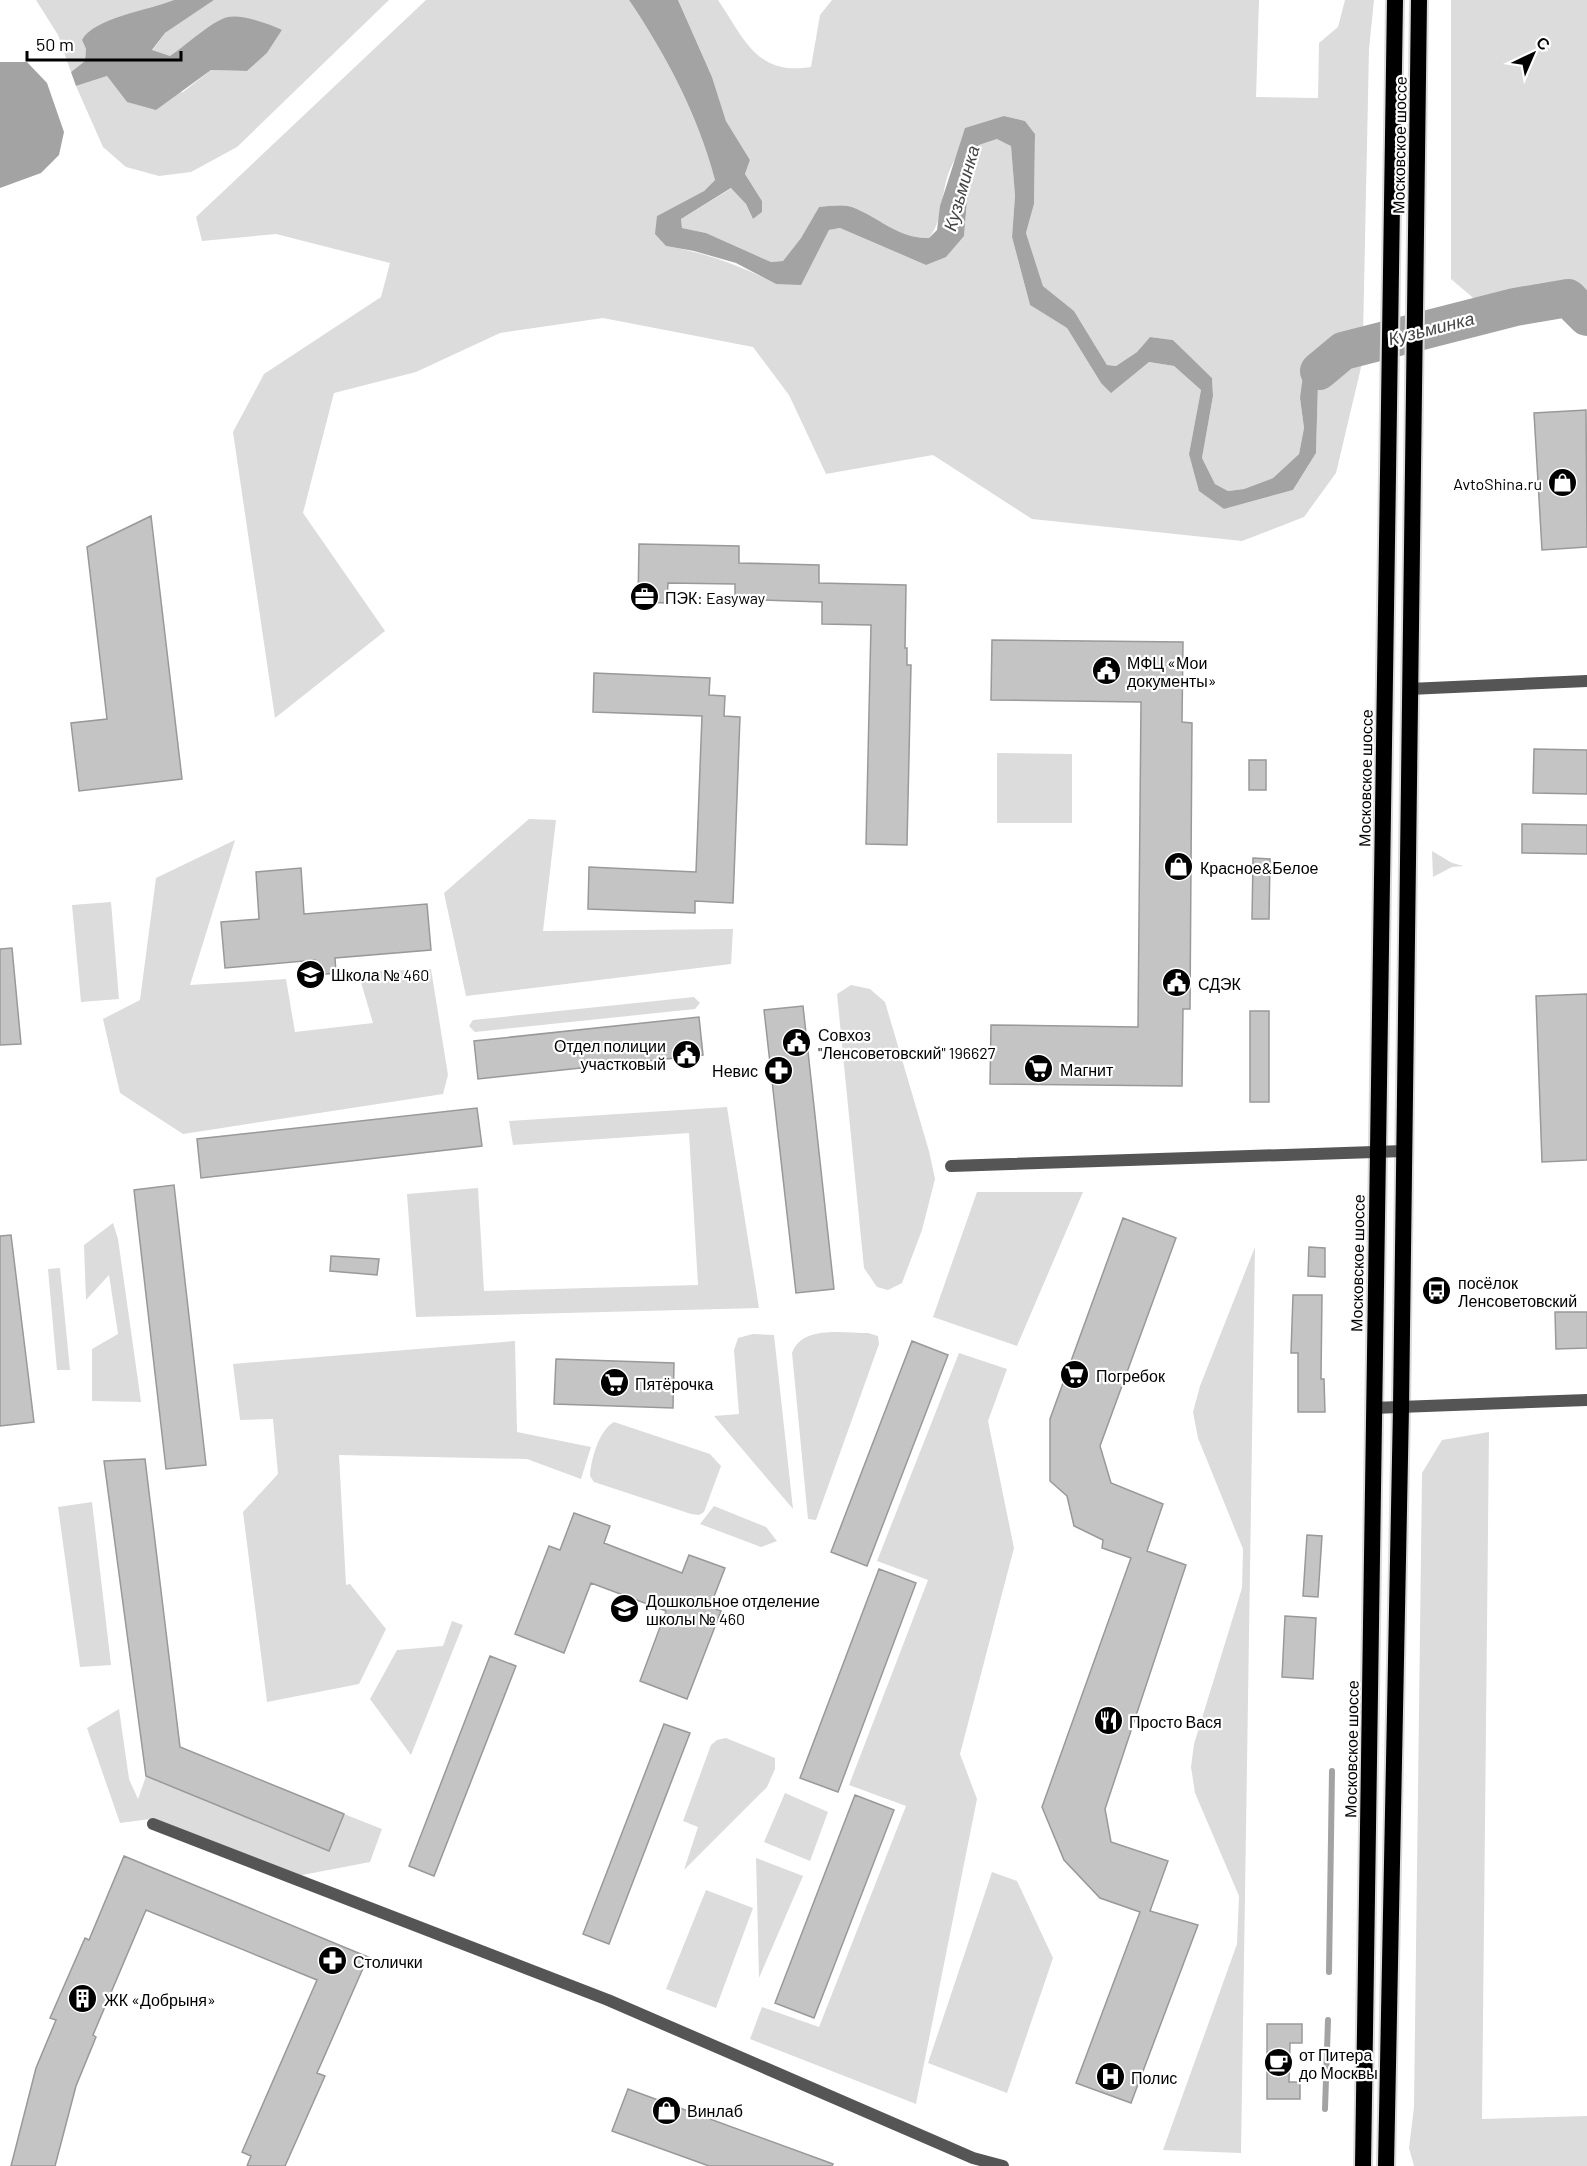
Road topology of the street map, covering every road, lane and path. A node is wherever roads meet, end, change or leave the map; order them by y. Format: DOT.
graph roads {
  1 [pos="1395,0"];
  2 [pos="1419,0"];
  3 [pos="1587,681"];
  4 [pos="1409,689"];
  5 [pos="1404,1151"];
  6 [pos="1377,1152"];
  7 [pos="951,1166"];
  8 [pos="1587,1400"];
  9 [pos="1373,1408"];
  10 [pos="1401,1408"];
  11 [pos="153,1824"];
  12 [pos="1003,2166"];
  13 [pos="1363,2166"];
  14 [pos="1386,2166"];
  1 -- 6 [label="highway, Московское шоссе"];
  2 -- 4 [label="highway, Московское шоссе"];
  3 -- 4 [label="street"];
  4 -- 5 [label="highway"];
  5 -- 6 [label="street"];
  5 -- 10 [label="highway"];
  6 -- 7 [label="street"];
  6 -- 9 [label="highway, Московское шоссе"];
  8 -- 10 [label="street"];
  9 -- 10 [label="street"];
  9 -- 13 [label="highway, Московское шоссе"];
  10 -- 14 [label="highway"];
  11 -- 12 [label="street"];
}
